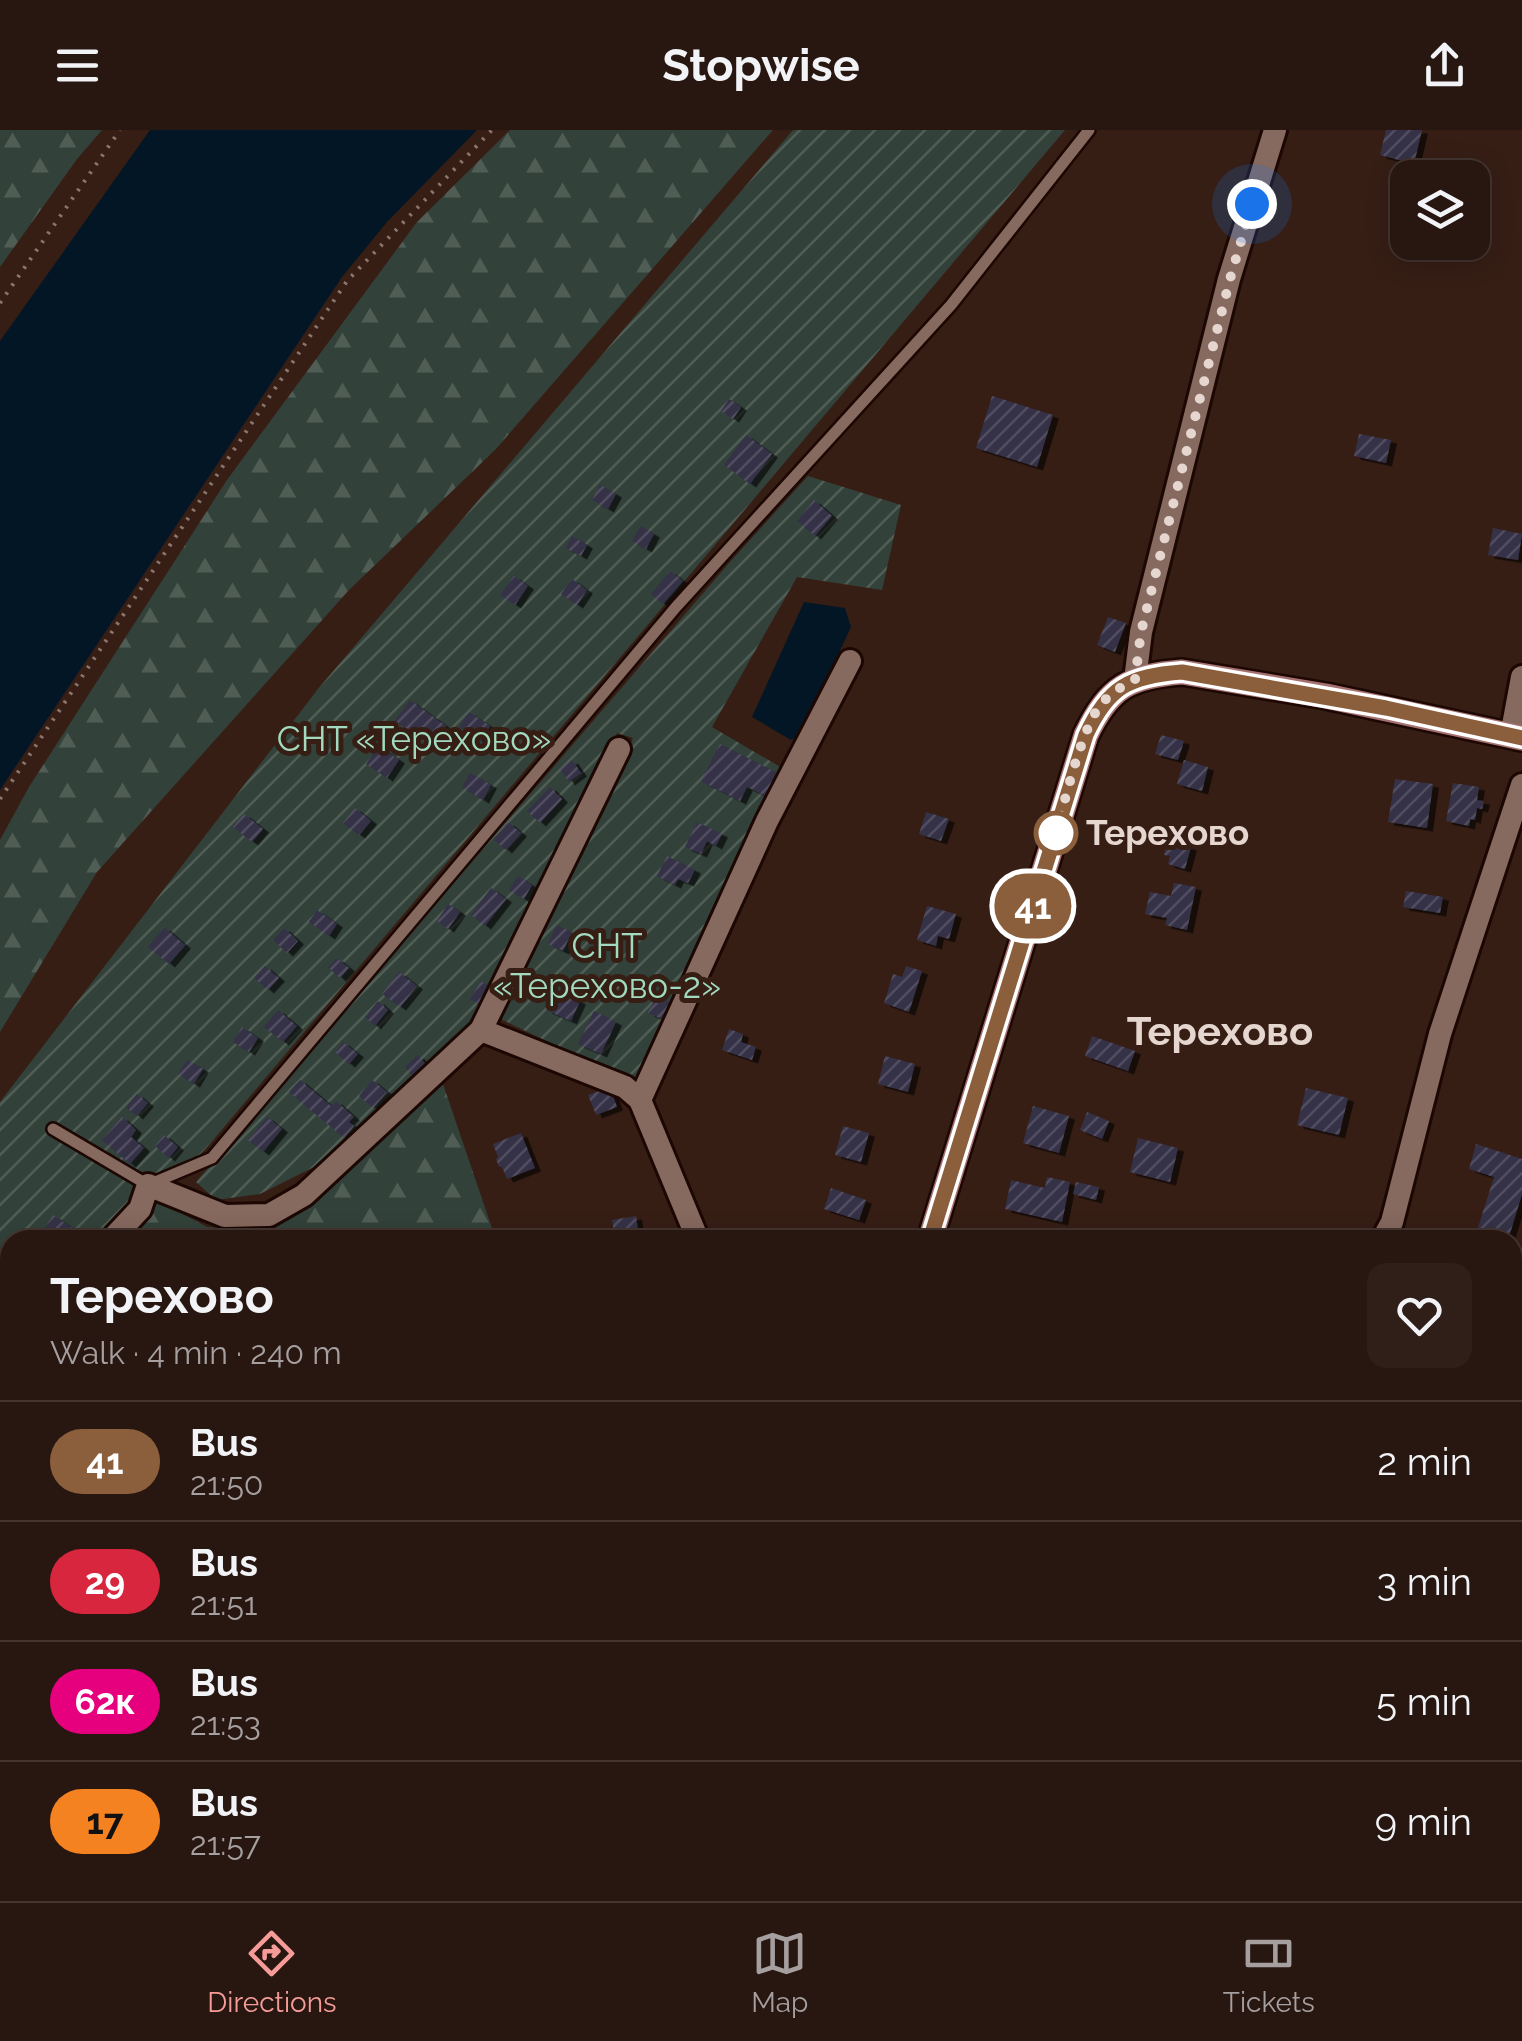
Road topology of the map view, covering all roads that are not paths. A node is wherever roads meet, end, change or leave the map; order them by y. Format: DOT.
graph roads {
  1 [pos="1090,130"];
  2 [pos="1276,130"];
  3 [pos="850,661"];
  4 [pos="1522,677"];
  5 [pos="1135,680"];
  6 [pos="1516,737"];
  7 [pos="619,749"];
  8 [pos="1522,784"];
  9 [pos="481,1030"];
  10 [pos="640,1100"];
  11 [pos="53,1129"];
  12 [pos="148,1184"];
  13 [pos="119,1230"];
  14 [pos="694,1230"];
  15 [pos="933,1230"];
  16 [pos="1388,1230"];
  1 -- 12 [label="lane"];
  2 -- 5 [label="street"];
  3 -- 10 [label="street"];
  4 -- 6 [label="street"];
  5 -- 6 [label="main road"];
  5 -- 15 [label="main road"];
  7 -- 9 [label="street"];
  8 -- 16 [label="street"];
  9 -- 10 [label="street"];
  9 -- 12 [label="street"];
  10 -- 14 [label="street"];
  11 -- 12 [label="lane"];
  12 -- 13 [label="street"];
}
